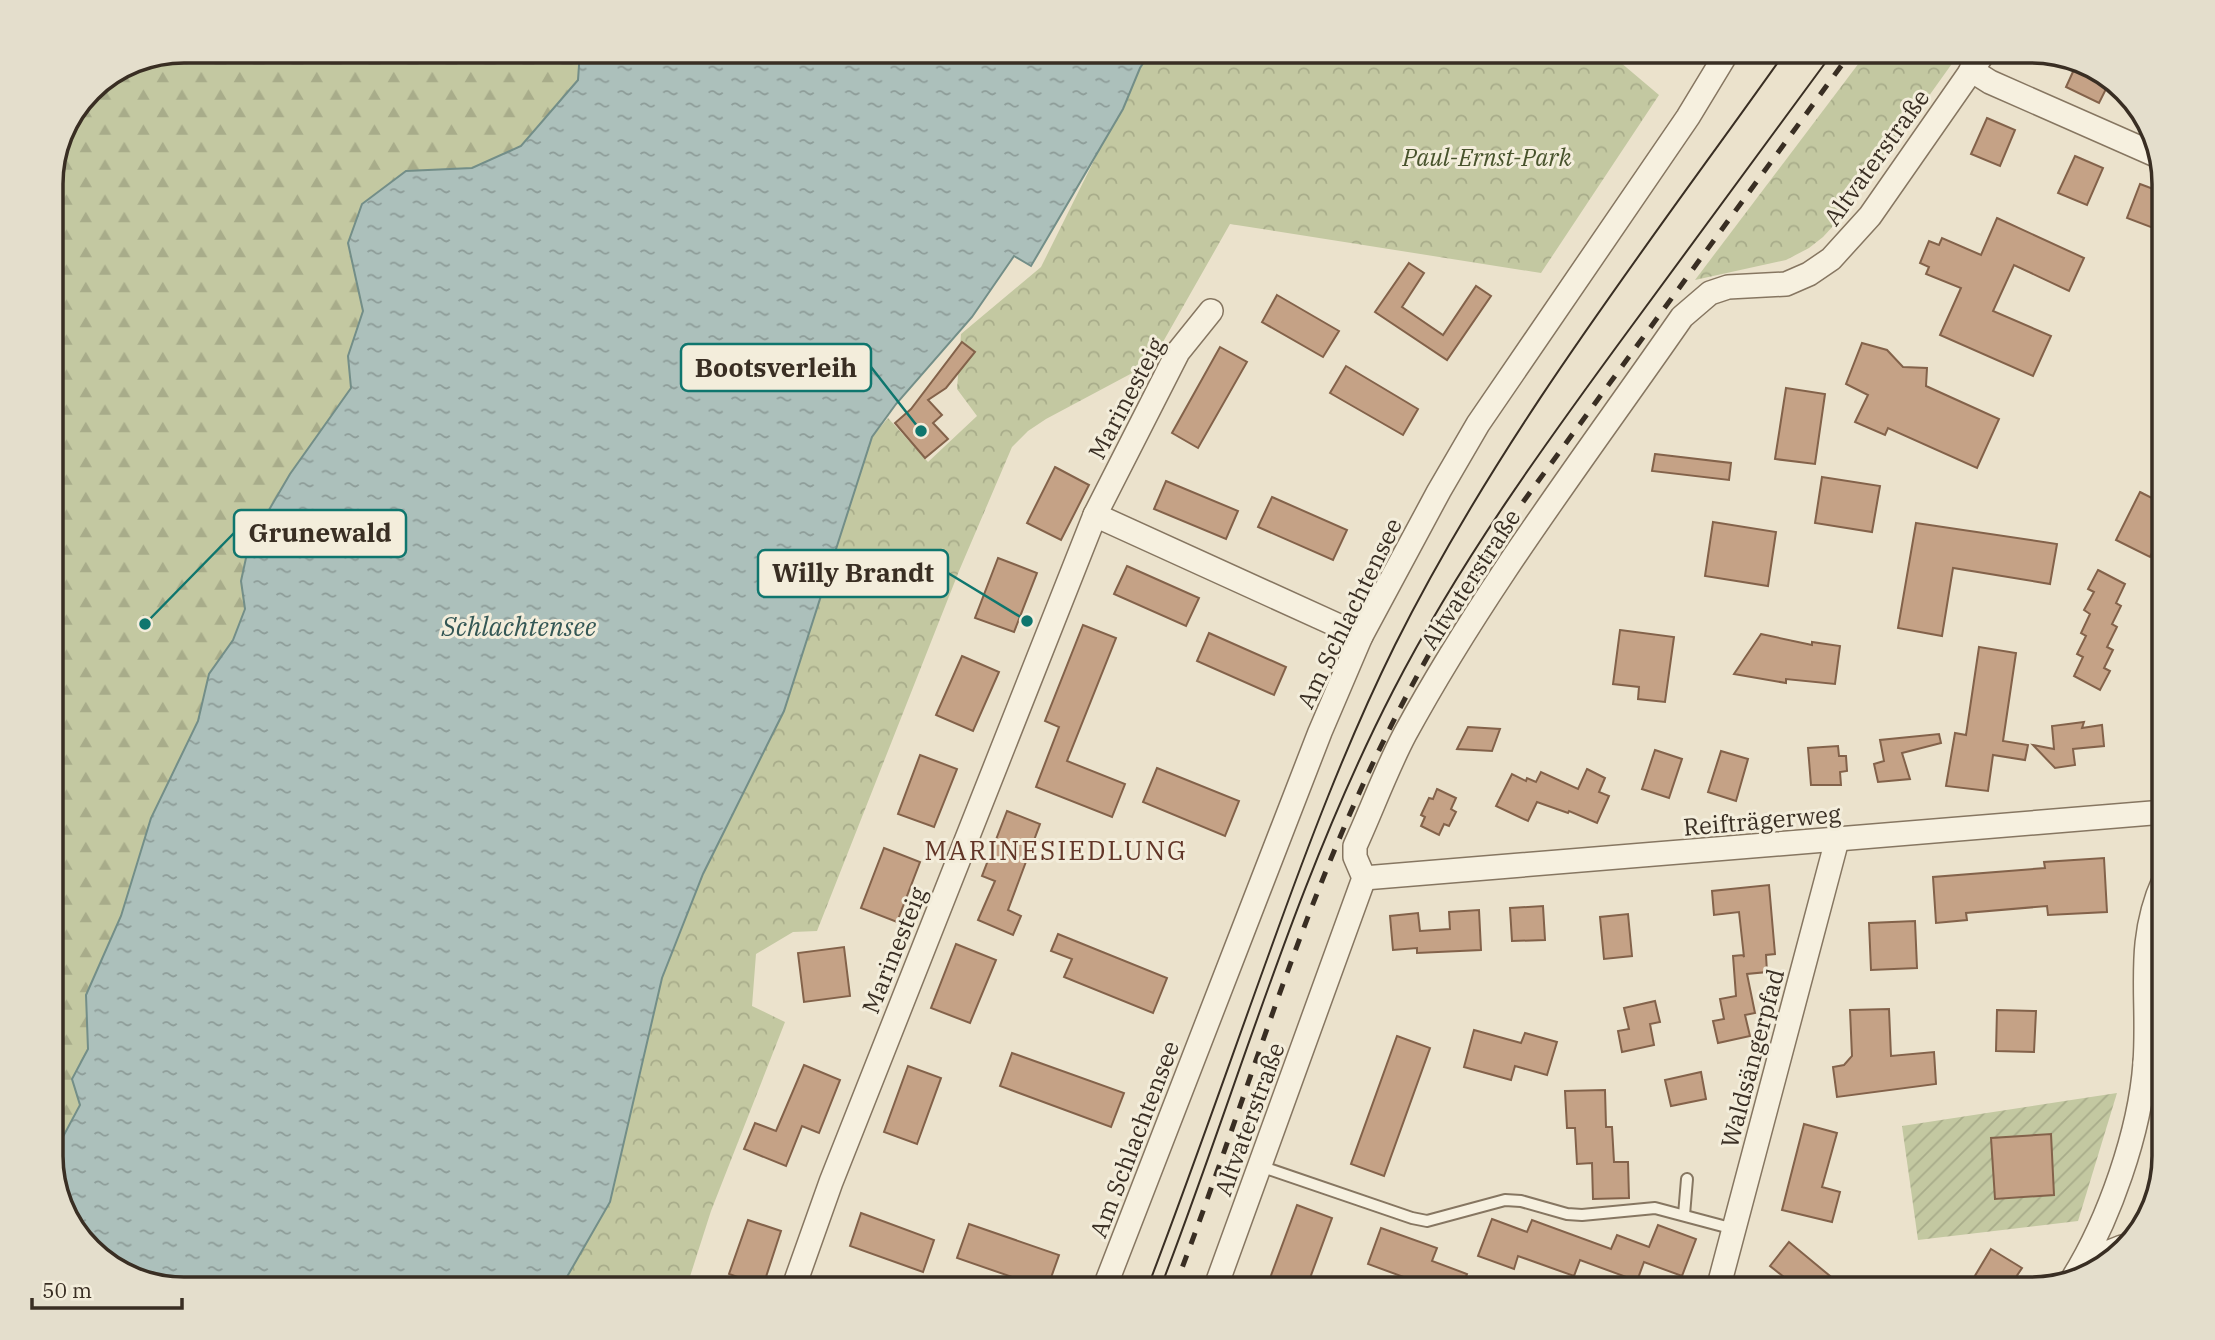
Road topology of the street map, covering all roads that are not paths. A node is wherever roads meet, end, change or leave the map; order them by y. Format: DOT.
graph roads {
  1 [pos="1721,63"];
  2 [pos="1976,63"];
  3 [pos="1971,70"];
  4 [pos="2148,151"];
  5 [pos="1211,311"];
  6 [pos="1095,515"];
  7 [pos="1361,636"];
  8 [pos="2152,813"];
  9 [pos="1837,840"];
  10 [pos="1364,877"];
  11 [pos="2152,912"];
  12 [pos="2145,1062"];
  13 [pos="2152,1064"];
  14 [pos="1259,1166"];
  15 [pos="1687,1179"];
  16 [pos="1684,1215"];
  17 [pos="1734,1228"];
  18 [pos="2091,1248"];
  19 [pos="2105,1252"];
  20 [pos="2080,1267"];
  21 [pos="797,1277"];
  22 [pos="1109,1277"];
  23 [pos="1219,1277"];
  24 [pos="1721,1277"];
  1 -- 7 [label="street, Am Schlachtensee"];
  2 -- 3 [label="street, Altvaterstraße"];
  3 -- 4 [label="street"];
  3 -- 10 [label="street, Altvaterstraße"];
  5 -- 6 [label="street, Marinesteig"];
  6 -- 7 [label="street"];
  6 -- 21 [label="street, Marinesteig"];
  7 -- 22 [label="street, Am Schlachtensee"];
  8 -- 9 [label="street, Reifträgerweg"];
  9 -- 10 [label="street, Reifträgerweg"];
  9 -- 17 [label="street, Waldsängerpfad"];
  10 -- 14 [label="street, Altvaterstraße"];
  11 -- 12 [label="street"];
  12 -- 13 [label="street"];
  12 -- 18 [label="street"];
  14 -- 16 [label="lane"];
  14 -- 23 [label="street, Altvaterstraße"];
  15 -- 16 [label="lane"];
  16 -- 17 [label="lane"];
  17 -- 24 [label="street, Waldsängerpfad"];
  18 -- 19 [label="street"];
  18 -- 20 [label="street"];
}
